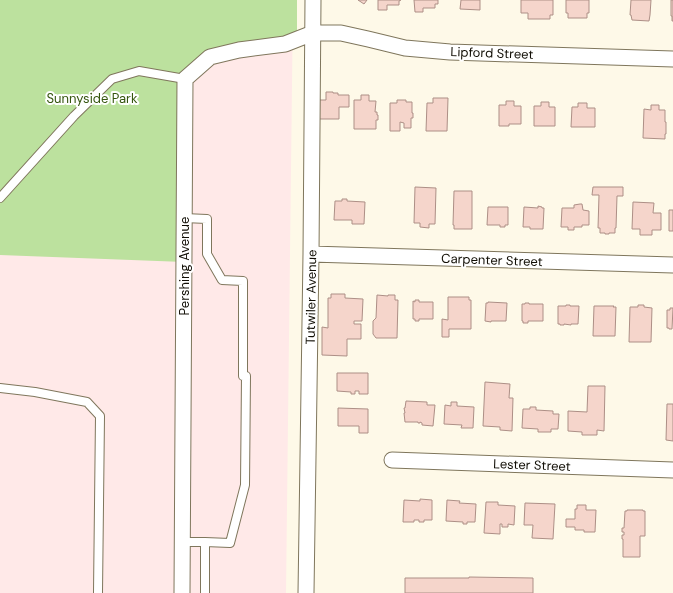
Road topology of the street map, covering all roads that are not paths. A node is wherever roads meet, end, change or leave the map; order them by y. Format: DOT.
graph roads {
  1 [pos="313,0"];
  2 [pos="313,33"];
  3 [pos="673,60"];
  4 [pos="185,79"];
  5 [pos="0,198"];
  6 [pos="184,218"];
  7 [pos="311,254"];
  8 [pos="673,265"];
  9 [pos="0,388"];
  10 [pos="392,460"];
  11 [pos="673,470"];
  12 [pos="183,542"];
  13 [pos="205,542"];
  14 [pos="98,593"];
  15 [pos="182,593"];
  16 [pos="205,593"];
  17 [pos="306,593"];
  1 -- 2 [label="street, Tutwiler Avenue"];
  2 -- 3 [label="street, Lipford Street"];
  2 -- 4 [label="street"];
  2 -- 7 [label="street, Tutwiler Avenue"];
  4 -- 5 [label="lane"];
  4 -- 6 [label="street, Pershing Avenue"];
  6 -- 12 [label="street, Pershing Avenue"];
  6 -- 13 [label="lane"];
  7 -- 8 [label="street, Carpenter Street"];
  7 -- 17 [label="street, Tutwiler Avenue"];
  9 -- 14 [label="lane"];
  10 -- 11 [label="street, Lester Street"];
  12 -- 13 [label="lane"];
  12 -- 15 [label="street, Pershing Avenue"];
  13 -- 16 [label="lane"];
}
